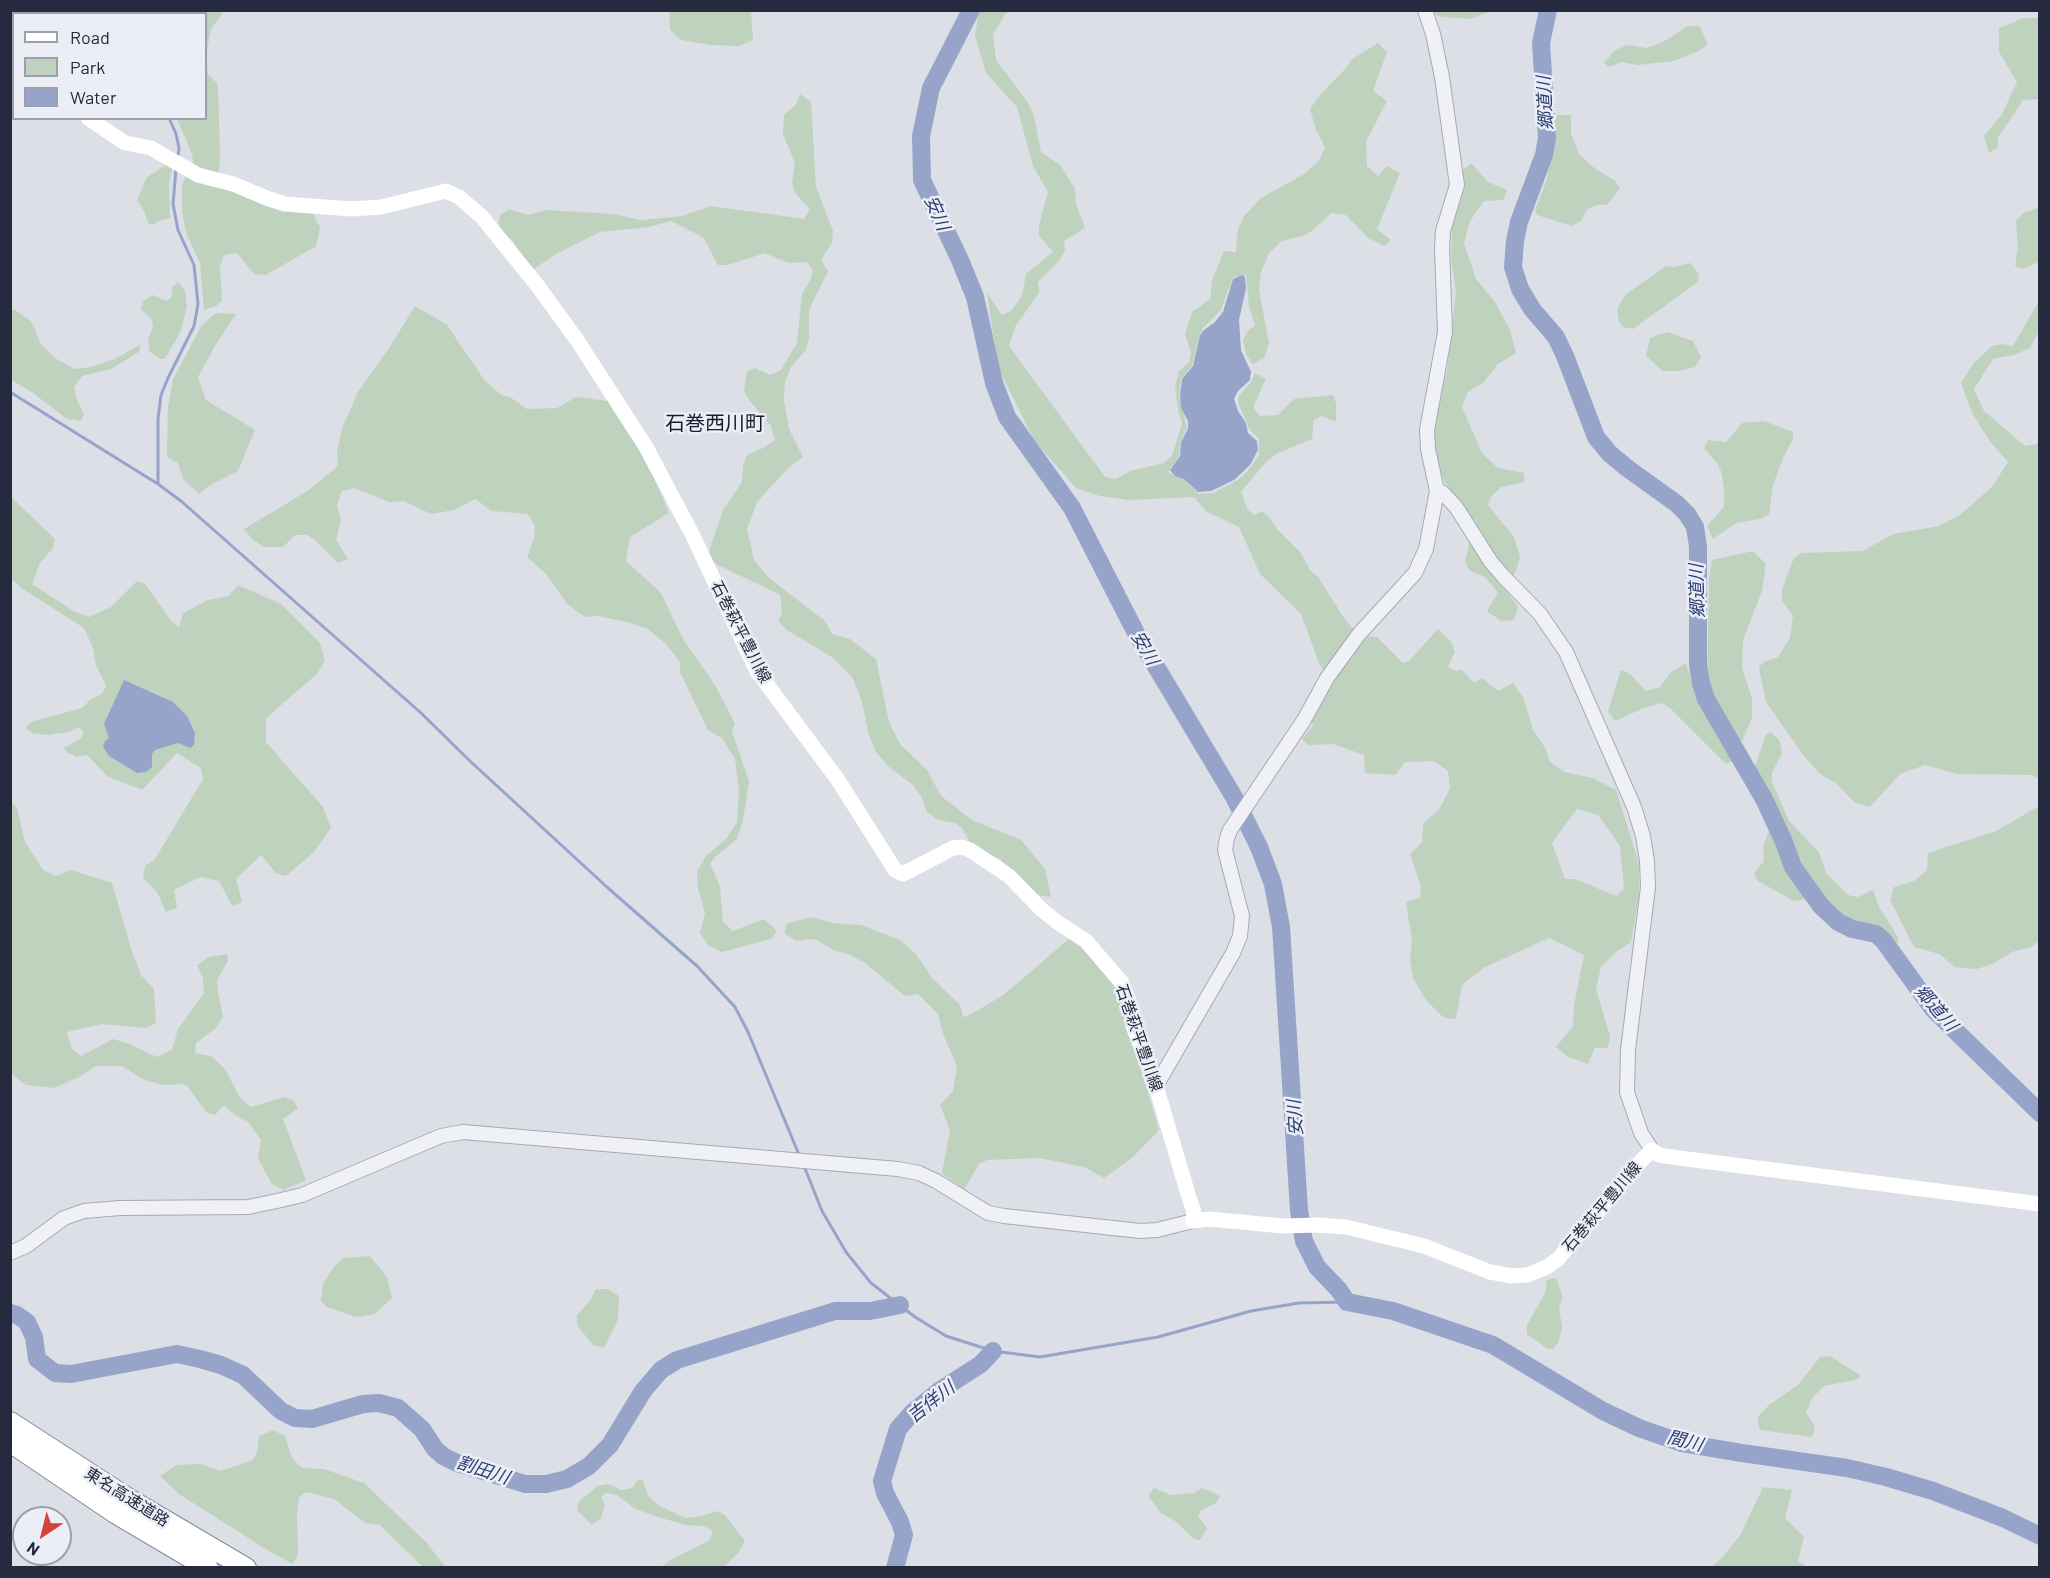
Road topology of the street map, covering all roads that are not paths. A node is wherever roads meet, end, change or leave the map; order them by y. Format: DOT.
graph roads {
  1 [pos="1425,10"];
  2 [pos="90,120"];
  3 [pos="1437,491"];
  4 [pos="1156,1086"];
  5 [pos="1652,1150"];
  6 [pos="2040,1204"];
  7 [pos="1193,1221"];
  8 [pos="10,1253"];
  9 [pos="10,1422"];
  10 [pos="10,1442"];
  11 [pos="208,1568"];
  12 [pos="246,1568"];
  1 -- 3 [label="street"];
  2 -- 4 [label="main road, 石巻萩平豊川線"];
  3 -- 4 [label="street"];
  3 -- 5 [label="street"];
  4 -- 7 [label="main road, 石巻萩平豊川線"];
  5 -- 6 [label="main road, 石巻萩平豊川線"];
  5 -- 7 [label="main road, 石巻萩平豊川線"];
  7 -- 8 [label="street"];
  9 -- 12 [label="highway, 東名高速道路"];
  10 -- 11 [label="highway, 東名高速道路"];
}
